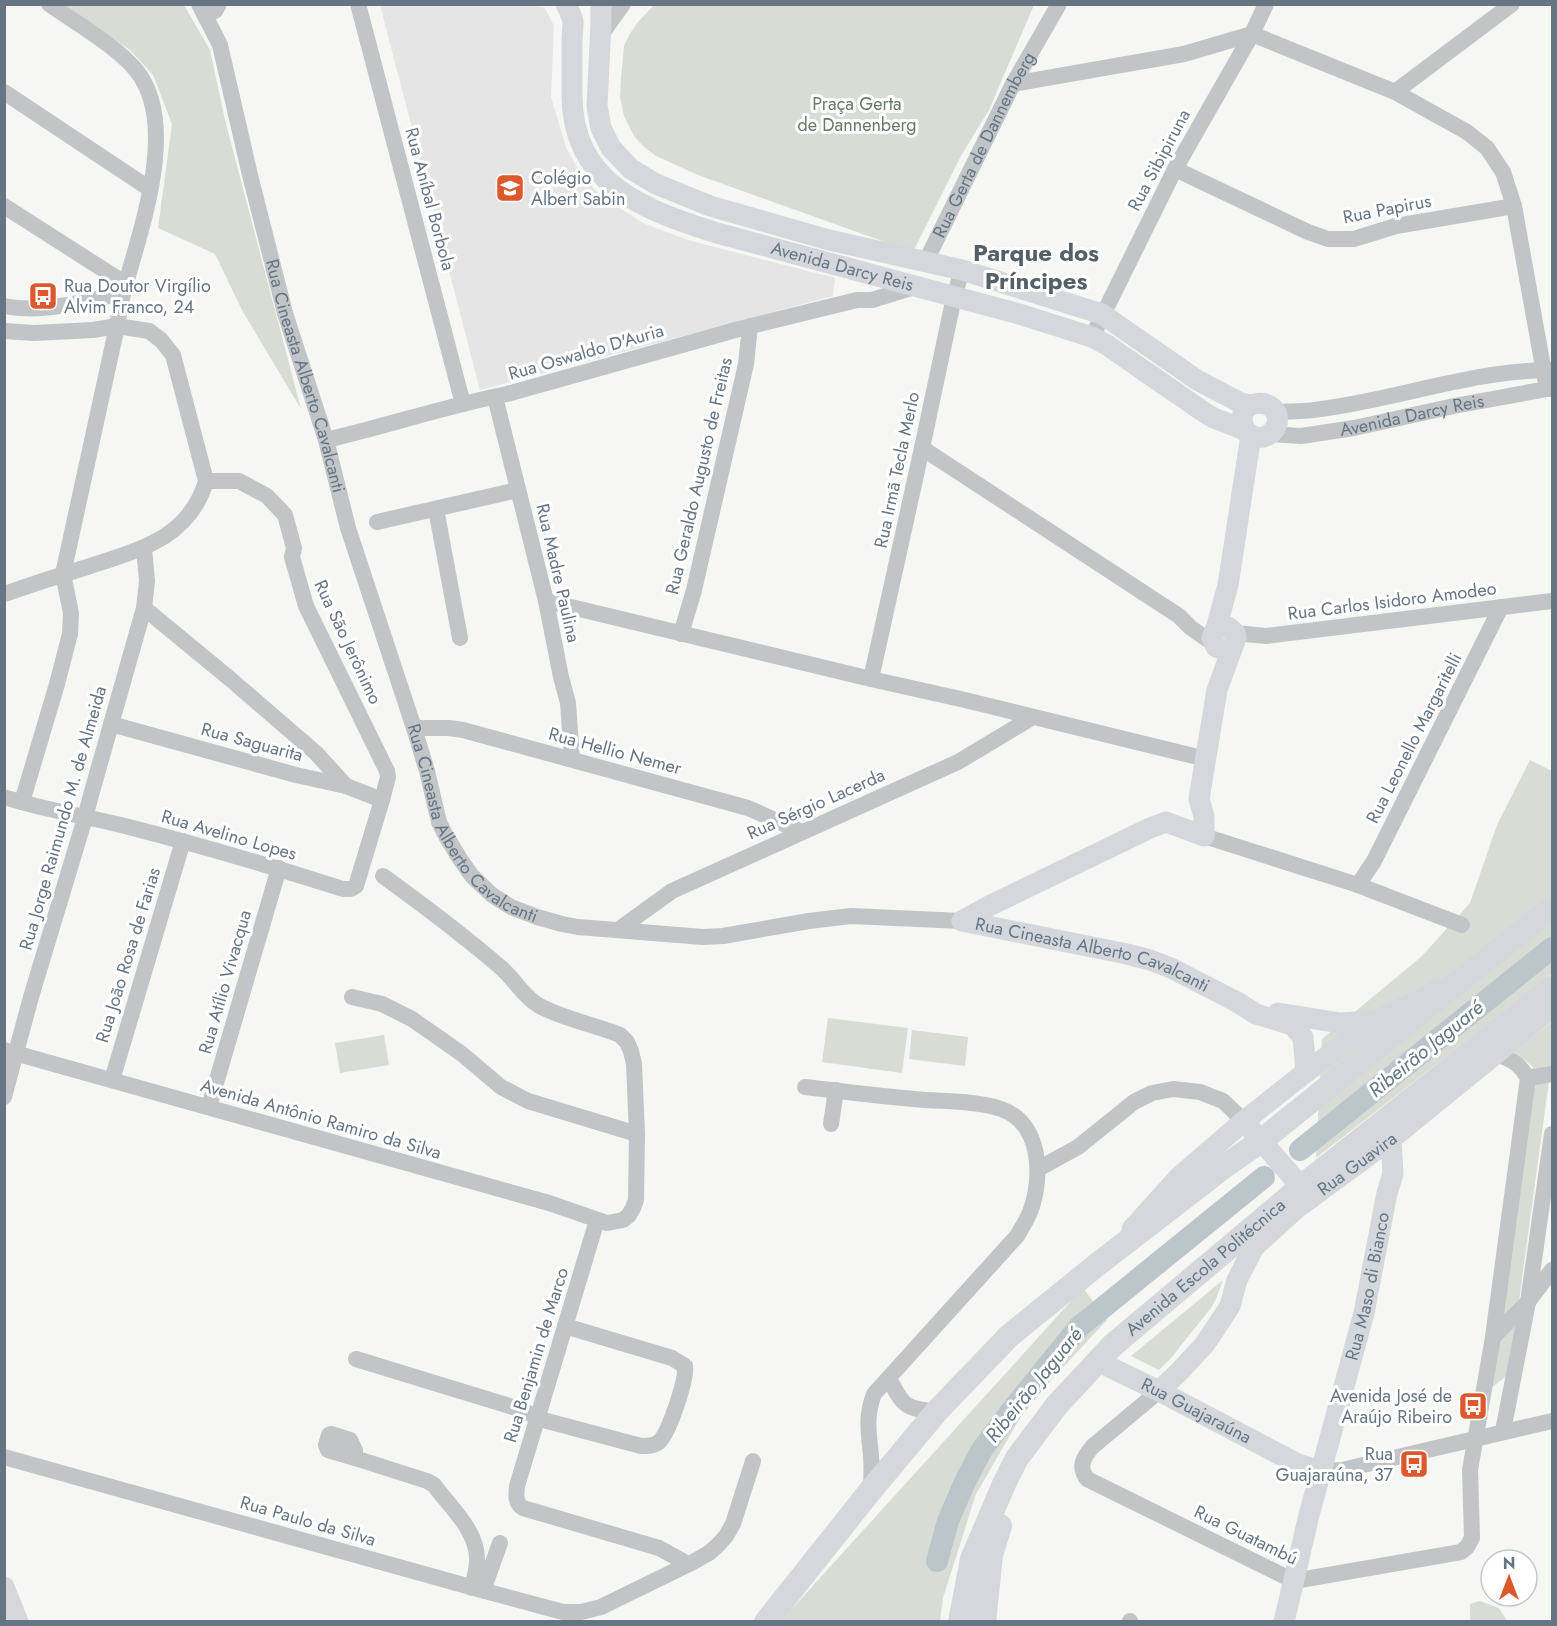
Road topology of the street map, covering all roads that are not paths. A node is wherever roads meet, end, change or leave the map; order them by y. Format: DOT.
graph roads {
  1 [pos="49,4"];
  2 [pos="199,4"];
  3 [pos="358,4"];
  4 [pos="566,4"];
  5 [pos="601,4"];
  6 [pos="623,4"];
  7 [pos="1059,4"];
  8 [pos="1266,4"];
  9 [pos="1512,4"];
  10 [pos="215,7"];
  11 [pos="1252,33"];
  12 [pos="216,35"];
  13 [pos="600,36"];
  14 [pos="1013,84"];
  15 [pos="4,92"];
  16 [pos="1395,92"];
  17 [pos="1175,169"];
  18 [pos="150,189"];
  19 [pos="4,206"];
  20 [pos="1514,206"];
  21 [pos="925,263"];
  22 [pos="962,270"];
  23 [pos="889,279"];
  24 [pos="914,287"];
  25 [pos="124,288"];
  26 [pos="954,297"];
  27 [pos="857,300"];
  28 [pos="4,306"];
  29 [pos="1102,314"];
  30 [pos="117,326"];
  31 [pos="750,326"];
  32 [pos="4,331"];
  33 [pos="1092,337"];
  34 [pos="1548,370"];
  35 [pos="1480,377"];
  36 [pos="1550,389"];
  37 [pos="495,397"];
  38 [pos="1469,403"];
  39 [pos="463,404"];
  40 [pos="1251,405"];
  41 [pos="1275,412"];
  42 [pos="1256,433"];
  43 [pos="326,440"];
  44 [pos="922,448"];
  45 [pos="206,481"];
  46 [pos="518,490"];
  47 [pos="436,509"];
  48 [pos="377,522"];
  49 [pos="144,549"];
  50 [pos="63,574"];
  51 [pos="4,594"];
  52 [pos="546,601"];
  53 [pos="1552,601"];
  54 [pos="1501,607"];
  55 [pos="144,609"];
  56 [pos="681,634"];
  57 [pos="1223,637"];
  58 [pos="460,638"];
  59 [pos="871,679"];
  60 [pos="1033,717"];
  61 [pos="111,724"];
  62 [pos="414,728"];
  63 [pos="572,759"];
  64 [pos="1206,759"];
  65 [pos="346,786"];
  66 [pos="4,797"];
  67 [pos="1199,799"];
  68 [pos="382,800"];
  69 [pos="22,802"];
  70 [pos="85,818"];
  71 [pos="1166,822"];
  72 [pos="802,832"];
  73 [pos="1204,836"];
  74 [pos="183,842"];
  75 [pos="279,868"];
  76 [pos="383,876"];
  77 [pos="1358,885"];
  78 [pos="1552,908"];
  79 [pos="962,921"];
  80 [pos="1462,926"];
  81 [pos="618,930"];
  82 [pos="1482,963"];
  83 [pos="1552,988"];
  84 [pos="352,997"];
  85 [pos="1238,1002"];
  86 [pos="1552,1008"];
  87 [pos="1375,1021"];
  88 [pos="10,1051"];
  89 [pos="1496,1054"];
  90 [pos="1306,1072"];
  91 [pos="1552,1074"];
  92 [pos="1528,1078"];
  93 [pos="112,1080"];
  94 [pos="1445,1084"];
  95 [pos="804,1087"];
  96 [pos="836,1090"];
  97 [pos="4,1097"];
  98 [pos="1269,1101"];
  99 [pos="209,1107"];
  100 [pos="1244,1121"];
  101 [pos="831,1124"];
  102 [pos="637,1134"];
  103 [pos="1552,1134"];
  104 [pos="1391,1139"];
  105 [pos="1265,1146"];
  106 [pos="1362,1160"];
  107 [pos="1038,1169"];
  108 [pos="1300,1186"];
  109 [pos="1387,1193"];
  110 [pos="597,1220"];
  111 [pos="1538,1236"];
  112 [pos="1552,1247"];
  113 [pos="1098,1264"];
  114 [pos="1552,1270"];
  115 [pos="1528,1302"];
  116 [pos="565,1326"];
  117 [pos="1493,1337"];
  118 [pos="356,1359"];
  119 [pos="1097,1361"];
  120 [pos="890,1378"];
  121 [pos="1159,1391"];
  122 [pos="937,1411"];
  123 [pos="538,1416"];
  124 [pos="1552,1421"];
  125 [pos="1503,1431"];
  126 [pos="1474,1438"];
  127 [pos="1092,1447"];
  128 [pos="4,1457"];
  129 [pos="355,1458"];
  130 [pos="1017,1458"];
  131 [pos="753,1461"];
  132 [pos="1321,1471"];
  133 [pos="871,1490"];
  134 [pos="500,1543"];
  135 [pos="688,1564"];
  136 [pos="1294,1581"];
  137 [pos="4,1587"];
  138 [pos="478,1590"];
  139 [pos="18,1622"];
  140 [pos="766,1622"];
  141 [pos="960,1622"];
  142 [pos="984,1622"];
  143 [pos="1284,1622"];
  1 -- 18 [label="street"];
  2 -- 12 [label="street, Rua Cineasta Alberto Cavalcanti"];
  3 -- 39 [label="street, Rua Aníbal Borbola"];
  4 -- 23 [label="main road, Avenida Darcy Reis"];
  5 -- 13 [label="main road, Avenida Darcy Reis"];
  6 -- 13 [label="street"];
  7 -- 14 [label="street, Rua Gerta de Dannemberg"];
  8 -- 11 [label="street, Rua Sibipiruna"];
  9 -- 16 [label="street"];
  10 -- 12 [label="street, Rua Cineasta Alberto Cavalcanti"];
  11 -- 14 [label="street"];
  11 -- 16 [label="street"];
  11 -- 17 [label="street, Rua Sibipiruna"];
  12 -- 43 [label="street, Rua Cineasta Alberto Cavalcanti"];
  13 -- 21 [label="main road, Avenida Darcy Reis"];
  14 -- 21 [label="street, Rua Gerta de Dannemberg"];
  15 -- 18 [label="street"];
  16 -- 20 [label="street"];
  17 -- 20 [label="street, Rua Papirus"];
  17 -- 29 [label="street, Rua Sibipiruna"];
  18 -- 25 [label="street"];
  19 -- 25 [label="street"];
  20 -- 34 [label="street"];
  21 -- 22 [label="main road, Avenida Darcy Reis"];
  21 -- 24 [label="main road, Rua Gerta de Dannemberg"];
  22 -- 26 [label="street, Rua Irmã Tecla Merlo"];
  22 -- 29 [label="main road, Avenida Darcy Reis"];
  23 -- 24 [label="main road, Avenida Darcy Reis"];
  23 -- 27 [label="street, Rua Oswaldo D'Auria"];
  24 -- 26 [label="main road, Avenida Darcy Reis"];
  24 -- 27 [label="street, Rua Oswaldo D'Auria"];
  25 -- 28 [label="street"];
  25 -- 30 [label="street"];
  26 -- 33 [label="main road, Avenida Darcy Reis"];
  26 -- 44 [label="street, Rua Irmã Tecla Merlo"];
  27 -- 31 [label="street, Rua Oswaldo D'Auria"];
  29 -- 33 [label="street, Rua Sibipiruna"];
  29 -- 40 [label="main road, Avenida Darcy Reis"];
  30 -- 32 [label="street"];
  30 -- 45 [label="street"];
  30 -- 50 [label="street"];
  31 -- 37 [label="street, Rua Oswaldo D'Auria"];
  31 -- 56 [label="street, Rua Geraldo Augusto de Freitas"];
  33 -- 42 [label="main road, Avenida Darcy Reis"];
  34 -- 35 [label="street, Avenida Darcy Reis"];
  34 -- 36 [label="street"];
  35 -- 38 [label="street"];
  35 -- 41 [label="street, Avenida Darcy Reis"];
  36 -- 38 [label="street, Avenida Darcy Reis"];
  37 -- 39 [label="street, Rua Oswaldo D'Auria"];
  37 -- 46 [label="street, Rua Madre Paulina"];
  38 -- 42 [label="street, Avenida Darcy Reis"];
  39 -- 43 [label="street, Rua Oswaldo D'Auria"];
  40 -- 41 [label="main road"];
  40 -- 42 [label="main road"];
  41 -- 42 [label="main road"];
  42 -- 57 [label="main road"];
  43 -- 62 [label="street, Rua Cineasta Alberto Cavalcanti"];
  44 -- 57 [label="street, Rua Carlos Isidoro Amodeo"];
  44 -- 59 [label="street, Rua Irmã Tecla Merlo"];
  45 -- 49 [label="street"];
  45 -- 68 [label="street, Rua São Jerônimo"];
  46 -- 47 [label="street"];
  46 -- 52 [label="street, Rua Madre Paulina"];
  47 -- 48 [label="street"];
  47 -- 58 [label="street"];
  49 -- 50 [label="street"];
  49 -- 55 [label="street, Rua Jorge Raimundo M. de Almeida"];
  50 -- 51 [label="street"];
  50 -- 69 [label="street"];
  52 -- 56 [label="street"];
  52 -- 63 [label="street, Rua Madre Paulina"];
  53 -- 54 [label="street, Rua Carlos Isidoro Amodeo"];
  54 -- 57 [label="street, Rua Carlos Isidoro Amodeo"];
  54 -- 77 [label="street, Rua Leonello Margaritelli"];
  55 -- 61 [label="street, Rua Jorge Raimundo M. de Almeida"];
  55 -- 65 [label="street"];
  56 -- 59 [label="street"];
  57 -- 64 [label="main road"];
  59 -- 60 [label="street"];
  60 -- 64 [label="street"];
  60 -- 72 [label="street, Rua Sérgio Lacerda"];
  61 -- 65 [label="street, Rua Saguarita"];
  61 -- 70 [label="street, Rua Jorge Raimundo M. de Almeida"];
  62 -- 63 [label="street, Rua Hellio Nemer"];
  62 -- 81 [label="street, Rua Cineasta Alberto Cavalcanti"];
  63 -- 72 [label="street, Rua Hellio Nemer"];
  64 -- 67 [label="main road"];
  65 -- 68 [label="street, Rua Saguarita"];
  66 -- 69 [label="street, Rua Avelino Lopes"];
  67 -- 71 [label="main road"];
  67 -- 73 [label="main road"];
  68 -- 75 [label="street, Rua Avelino Lopes"];
  69 -- 70 [label="street, Rua Avelino Lopes"];
  70 -- 74 [label="street, Rua Avelino Lopes"];
  70 -- 88 [label="street, Rua Jorge Raimundo M. de Almeida"];
  71 -- 73 [label="main road"];
  71 -- 79 [label="main road"];
  72 -- 81 [label="street, Rua Sérgio Lacerda"];
  73 -- 77 [label="street"];
  74 -- 75 [label="street, Rua Avelino Lopes"];
  74 -- 93 [label="street, Rua João Rosa de Farias"];
  75 -- 99 [label="street, Rua Atílio Vivacqua"];
  76 -- 102 [label="street"];
  77 -- 80 [label="street"];
  78 -- 82 [label="highway"];
  79 -- 81 [label="street, Rua Cineasta Alberto Cavalcanti"];
  79 -- 85 [label="main road, Rua Cineasta Alberto Cavalcanti"];
  82 -- 87 [label="main road"];
  82 -- 105 [label="highway"];
  83 -- 94 [label="highway, Avenida Escola Politécnica"];
  84 -- 102 [label="street"];
  85 -- 87 [label="main road, Rua Cineasta Alberto Cavalcanti"];
  85 -- 90 [label="main road, Rua Cineasta Alberto Cavalcanti"];
  86 -- 89 [label="main road, Rua Guavira"];
  87 -- 90 [label="main road"];
  88 -- 93 [label="street, Avenida Antônio Ramiro da Silva"];
  88 -- 97 [label="street, Rua Jorge Raimundo M. de Almeida"];
  89 -- 92 [label="street"];
  89 -- 94 [label="main road, Rua Guavira"];
  90 -- 98 [label="main road"];
  91 -- 92 [label="street"];
  92 -- 117 [label="street"];
  93 -- 99 [label="street, Avenida Antônio Ramiro da Silva"];
  94 -- 104 [label="main road, Rua Guavira"];
  94 -- 108 [label="highway, Avenida Escola Politécnica"];
  95 -- 96 [label="street"];
  96 -- 101 [label="street"];
  96 -- 107 [label="street"];
  98 -- 100 [label="main road"];
  98 -- 105 [label="main road"];
  99 -- 110 [label="street, Avenida Antônio Ramiro da Silva"];
  100 -- 105 [label="main road"];
  100 -- 107 [label="street"];
  100 -- 113 [label="main road"];
  102 -- 110 [label="street, Avenida Antônio Ramiro da Silva"];
  103 -- 111 [label="street"];
  104 -- 106 [label="main road, Rua Guavira"];
  104 -- 109 [label="main road, Rua Maso di Bianco"];
  105 -- 108 [label="main road"];
  105 -- 113 [label="highway"];
  106 -- 108 [label="main road, Rua Guavira"];
  106 -- 109 [label="main road, Rua Maso di Bianco"];
  107 -- 120 [label="street"];
  108 -- 119 [label="highway, Avenida Escola Politécnica"];
  108 -- 121 [label="main road, Rua Guavira"];
  109 -- 132 [label="main road, Rua Maso di Bianco"];
  110 -- 116 [label="street, Rua Benjamin de Marco"];
  111 -- 112 [label="street"];
  111 -- 115 [label="street"];
  113 -- 122 [label="highway"];
  114 -- 115 [label="street"];
  115 -- 117 [label="street"];
  115 -- 125 [label="street"];
  116 -- 123 [label="street, Rua Benjamin de Marco"];
  116 -- 123 [label="street"];
  117 -- 126 [label="street"];
  118 -- 123 [label="street"];
  119 -- 121 [label="main road, Rua Guajaraúna"];
  119 -- 130 [label="highway, Avenida Escola Politécnica"];
  120 -- 122 [label="street"];
  120 -- 133 [label="street"];
  121 -- 127 [label="street, Rua Guavira"];
  121 -- 132 [label="main road, Rua Guajaraúna"];
  122 -- 133 [label="highway"];
  123 -- 135 [label="street, Rua Benjamin de Marco"];
  124 -- 125 [label="street, Rua Guajaraúna"];
  125 -- 126 [label="street, Rua Guajaraúna"];
  126 -- 132 [label="street, Rua Guajaraúna"];
  126 -- 136 [label="street, Rua Guatambú"];
  127 -- 136 [label="street, Rua Guatambú"];
  128 -- 138 [label="street, Rua Paulo da Silva"];
  129 -- 138 [label="street"];
  130 -- 141 [label="highway, Avenida Escola Politécnica"];
  130 -- 142 [label="highway"];
  131 -- 135 [label="street, Rua Paulo da Silva"];
  132 -- 136 [label="main road, Rua Maso di Bianco"];
  133 -- 140 [label="highway"];
  134 -- 138 [label="street"];
  135 -- 138 [label="street, Rua Paulo da Silva"];
  136 -- 143 [label="main road, Rua Maso di Bianco"];
  137 -- 139 [label="main road"];
}
